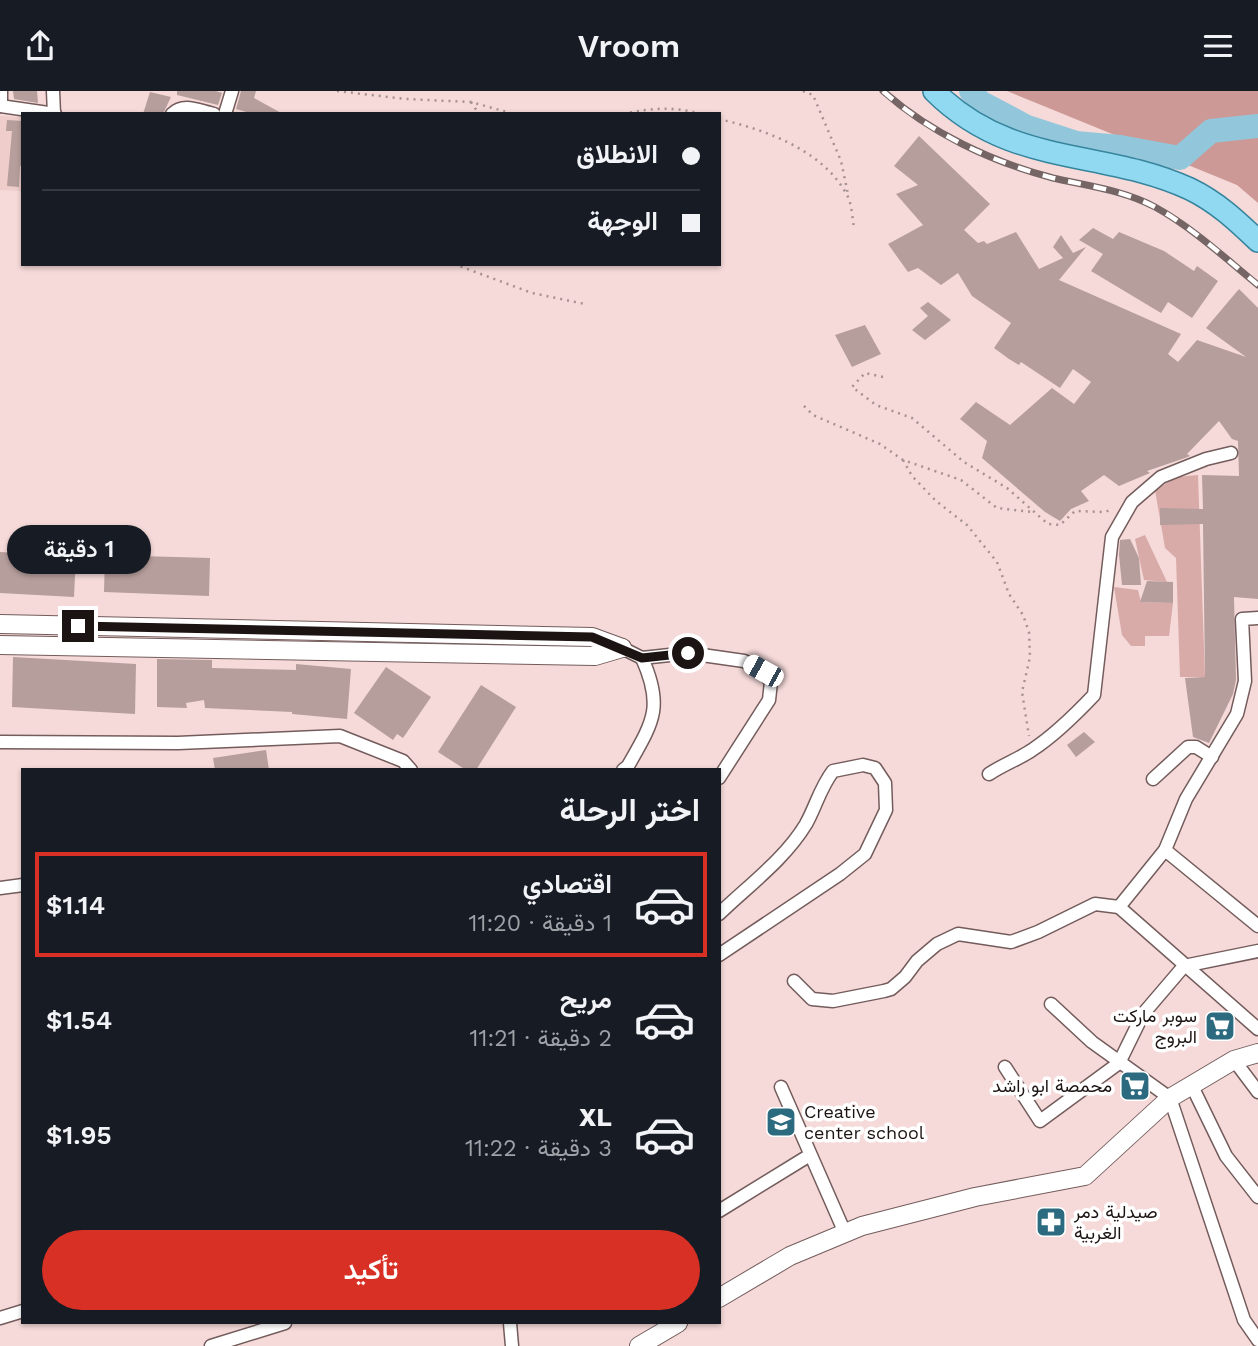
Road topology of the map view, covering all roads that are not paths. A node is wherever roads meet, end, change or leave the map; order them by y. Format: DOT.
graph roads {
  1 [pos="1,91"];
  2 [pos="53,91"];
  3 [pos="232,91"];
  4 [pos="934,91"];
  5 [pos="0,106"];
  6 [pos="41,112"];
  7 [pos="55,112"];
  8 [pos="174,112"];
  9 [pos="207,112"];
  10 [pos="226,112"];
  11 [pos="1258,241"];
  12 [pos="1231,453"];
  13 [pos="1258,618"];
  14 [pos="0,624"];
  15 [pos="0,645"];
  16 [pos="622,648"];
  17 [pos="642,658"];
  18 [pos="0,742"];
  19 [pos="1212,757"];
  20 [pos="409,768"];
  21 [pos="626,768"];
  22 [pos="721,775"];
  23 [pos="989,775"];
  24 [pos="1153,779"];
  25 [pos="1165,850"];
  26 [pos="21,885"];
  27 [pos="0,888"];
  28 [pos="1119,907"];
  29 [pos="721,912"];
  30 [pos="1258,926"];
  31 [pos="1258,951"];
  32 [pos="721,954"];
  33 [pos="1184,966"];
  34 [pos="794,981"];
  35 [pos="1051,1004"];
  36 [pos="1258,1029"];
  37 [pos="1258,1053"];
  38 [pos="1234,1060"];
  39 [pos="1119,1063"];
  40 [pos="1005,1067"];
  41 [pos="1191,1084"];
  42 [pos="781,1087"];
  43 [pos="1258,1091"];
  44 [pos="1170,1098"];
  45 [pos="810,1155"];
  46 [pos="1258,1197"];
  47 [pos="721,1210"];
  48 [pos="845,1233"];
  49 [pos="721,1297"];
  50 [pos="21,1312"];
  51 [pos="0,1318"];
  52 [pos="282,1324"];
  53 [pos="510,1324"];
  54 [pos="676,1324"];
  55 [pos="1258,1340"];
  56 [pos="211,1346"];
  57 [pos="512,1346"];
  58 [pos="639,1346"];
  1 -- 5 [label="street"];
  2 -- 7 [label="street"];
  3 -- 10 [label="street"];
  4 -- 11 [label="main road"];
  5 -- 6 [label="street"];
  8 -- 9 [label="street"];
  12 -- 23 [label="street"];
  13 -- 19 [label="street"];
  14 -- 16 [label="street"];
  15 -- 16 [label="street"];
  16 -- 17 [label="street"];
  17 -- 21 [label="street"];
  17 -- 22 [label="street"];
  18 -- 20 [label="street"];
  19 -- 24 [label="street"];
  19 -- 25 [label="street"];
  25 -- 28 [label="street"];
  25 -- 30 [label="street"];
  26 -- 27 [label="street"];
  28 -- 33 [label="street"];
  28 -- 34 [label="street"];
  29 -- 32 [label="street"];
  31 -- 33 [label="street"];
  33 -- 36 [label="street"];
  33 -- 39 [label="street"];
  35 -- 39 [label="street"];
  37 -- 38 [label="street"];
  38 -- 41 [label="street"];
  38 -- 43 [label="street"];
  39 -- 40 [label="street"];
  39 -- 44 [label="street"];
  41 -- 44 [label="street"];
  41 -- 46 [label="street"];
  42 -- 45 [label="street"];
  44 -- 48 [label="street"];
  44 -- 55 [label="street"];
  45 -- 47 [label="street"];
  45 -- 48 [label="street"];
  48 -- 49 [label="street"];
  50 -- 51 [label="street"];
  52 -- 56 [label="street"];
  53 -- 57 [label="street"];
  54 -- 58 [label="street"];
}
